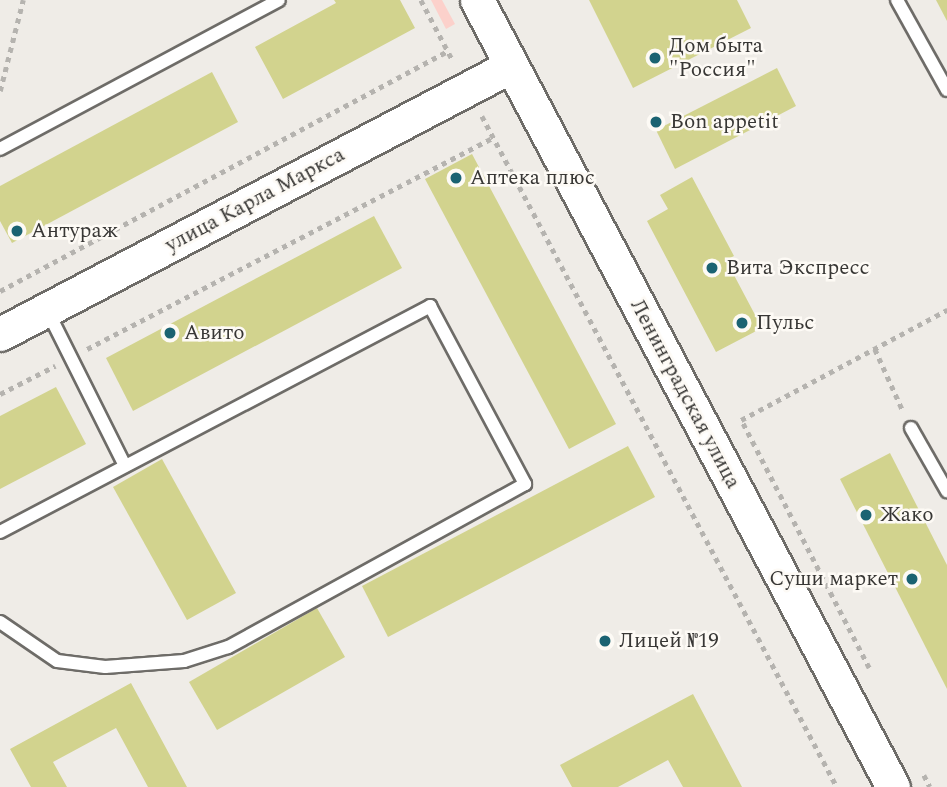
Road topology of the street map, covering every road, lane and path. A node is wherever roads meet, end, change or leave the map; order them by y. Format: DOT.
graph roads {
  1 [pos="23,0"];
  2 [pos="279,0"];
  3 [pos="421,0"];
  4 [pos="477,0"];
  5 [pos="897,0"];
  6 [pos="448,51"];
  7 [pos="511,66"];
  8 [pos="467,89"];
  9 [pos="947,90"];
  10 [pos="0,91"];
  11 [pos="494,138"];
  12 [pos="0,149"];
  13 [pos="0,291"];
  14 [pos="47,310"];
  15 [pos="947,310"];
  16 [pos="1,330"];
  17 [pos="875,349"];
  18 [pos="71,357"];
  19 [pos="0,394"];
  20 [pos="911,428"];
  21 [pos="125,466"];
  22 [pos="947,491"];
  23 [pos="0,532"];
  24 [pos="0,622"];
  25 [pos="873,677"];
  26 [pos="918,762"];
  27 [pos="837,787"];
  28 [pos="893,787"];
  29 [pos="930,787"];
  1 -- 10 [label="path"];
  2 -- 12 [label="lane"];
  3 -- 6 [label="path"];
  4 -- 7 [label="street, Ленинградская улица"];
  5 -- 9 [label="lane"];
  6 -- 8 [label="path"];
  6 -- 13 [label="path"];
  7 -- 8 [label="street, улица Карла Маркса"];
  7 -- 28 [label="street, Ленинградская улица"];
  8 -- 11 [label="path"];
  8 -- 14 [label="street, улица Карла Маркса"];
  11 -- 18 [label="path"];
  11 -- 27 [label="path"];
  14 -- 16 [label="street, улица Карла Маркса"];
  14 -- 18 [label="lane"];
  15 -- 17 [label="path"];
  17 -- 20 [label="path"];
  17 -- 25 [label="path"];
  18 -- 19 [label="path"];
  18 -- 21 [label="lane"];
  20 -- 22 [label="lane"];
  21 -- 23 [label="lane"];
  21 -- 24 [label="lane"];
  26 -- 29 [label="path"];
}
